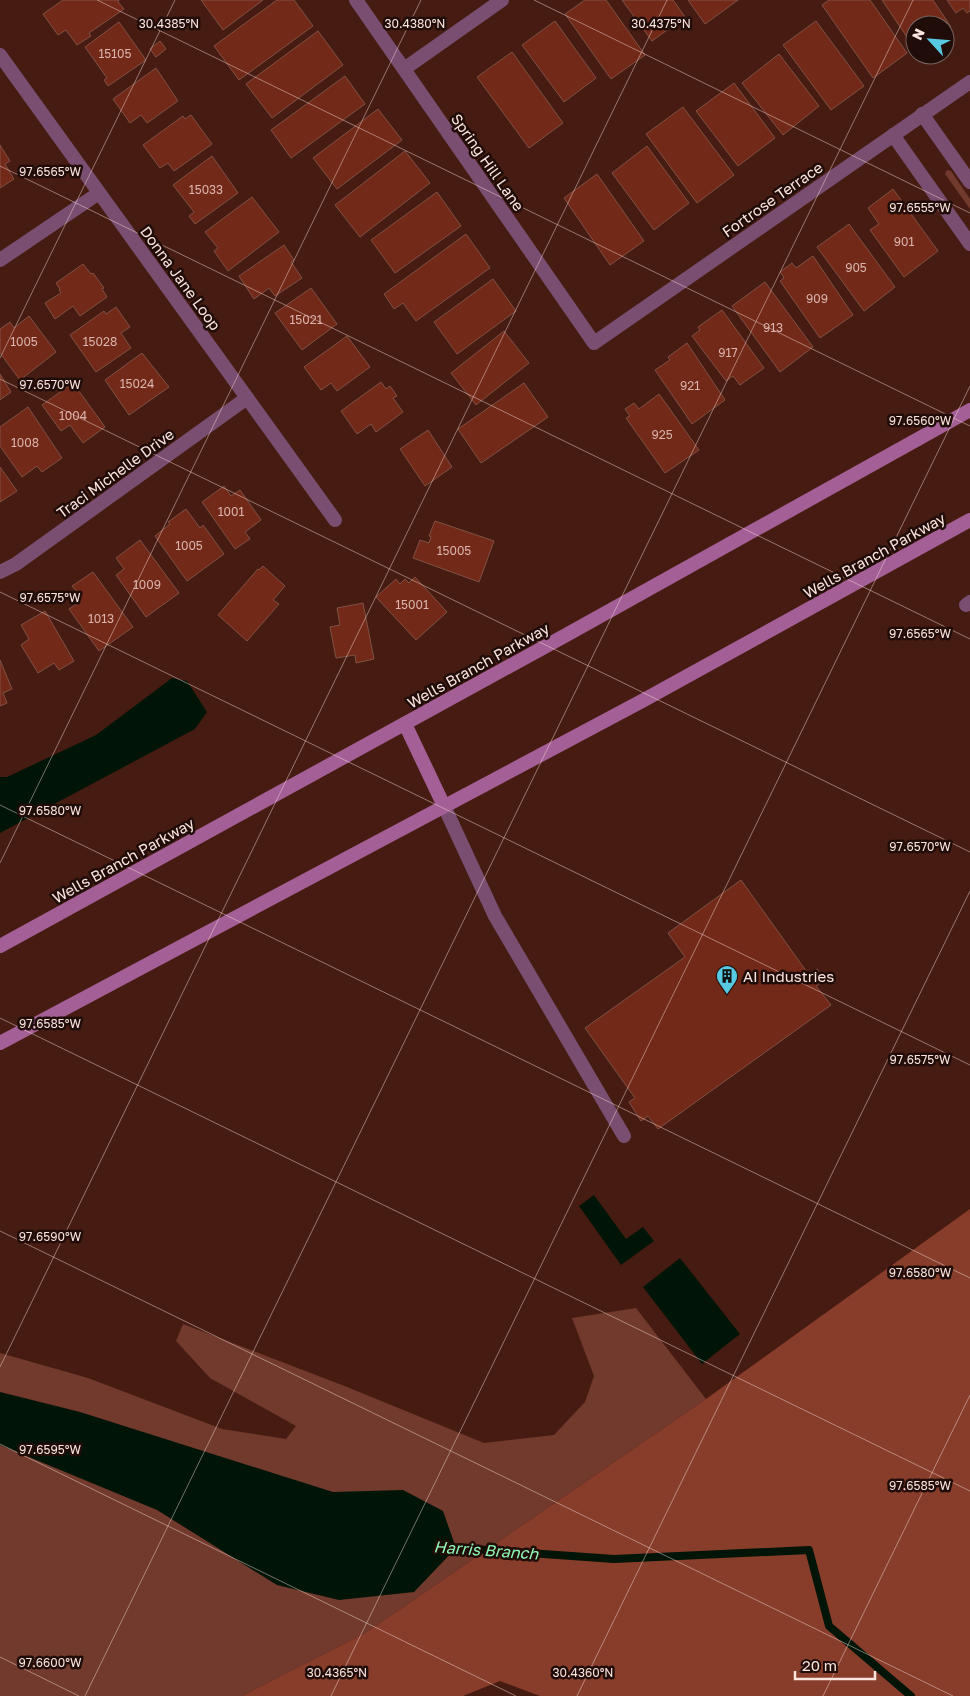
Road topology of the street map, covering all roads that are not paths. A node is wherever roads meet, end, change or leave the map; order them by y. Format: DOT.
graph roads {
  1 [pos="356,0"];
  2 [pos="502,0"];
  3 [pos="0,55"];
  4 [pos="404,69"];
  5 [pos="970,82"];
  6 [pos="922,114"];
  7 [pos="893,136"];
  8 [pos="970,182"];
  9 [pos="99,193"];
  10 [pos="970,244"];
  11 [pos="0,260"];
  12 [pos="594,343"];
  13 [pos="247,398"];
  14 [pos="970,410"];
  15 [pos="335,520"];
  16 [pos="970,520"];
  17 [pos="0,572"];
  18 [pos="405,724"];
  19 [pos="444,806"];
  20 [pos="0,946"];
  21 [pos="0,1044"];
  22 [pos="624,1136"];
  1 -- 4 [label="street, Spring Hill Lane"];
  2 -- 4 [label="street"];
  3 -- 9 [label="street, Donna Jane Loop"];
  4 -- 12 [label="street, Spring Hill Lane"];
  5 -- 6 [label="street, Fortrose Terrace"];
  6 -- 7 [label="street, Fortrose Terrace"];
  6 -- 8 [label="street"];
  7 -- 10 [label="street"];
  7 -- 12 [label="street, Fortrose Terrace"];
  9 -- 11 [label="street"];
  9 -- 13 [label="street, Donna Jane Loop"];
  13 -- 15 [label="street, Donna Jane Loop"];
  13 -- 17 [label="street, Traci Michelle Drive"];
  14 -- 18 [label="main road, Wells Branch Parkway"];
  16 -- 19 [label="main road, Wells Branch Parkway"];
  18 -- 19 [label="main road"];
  18 -- 20 [label="main road, Wells Branch Parkway"];
  19 -- 21 [label="main road, Wells Branch Parkway"];
  19 -- 22 [label="street"];
}
